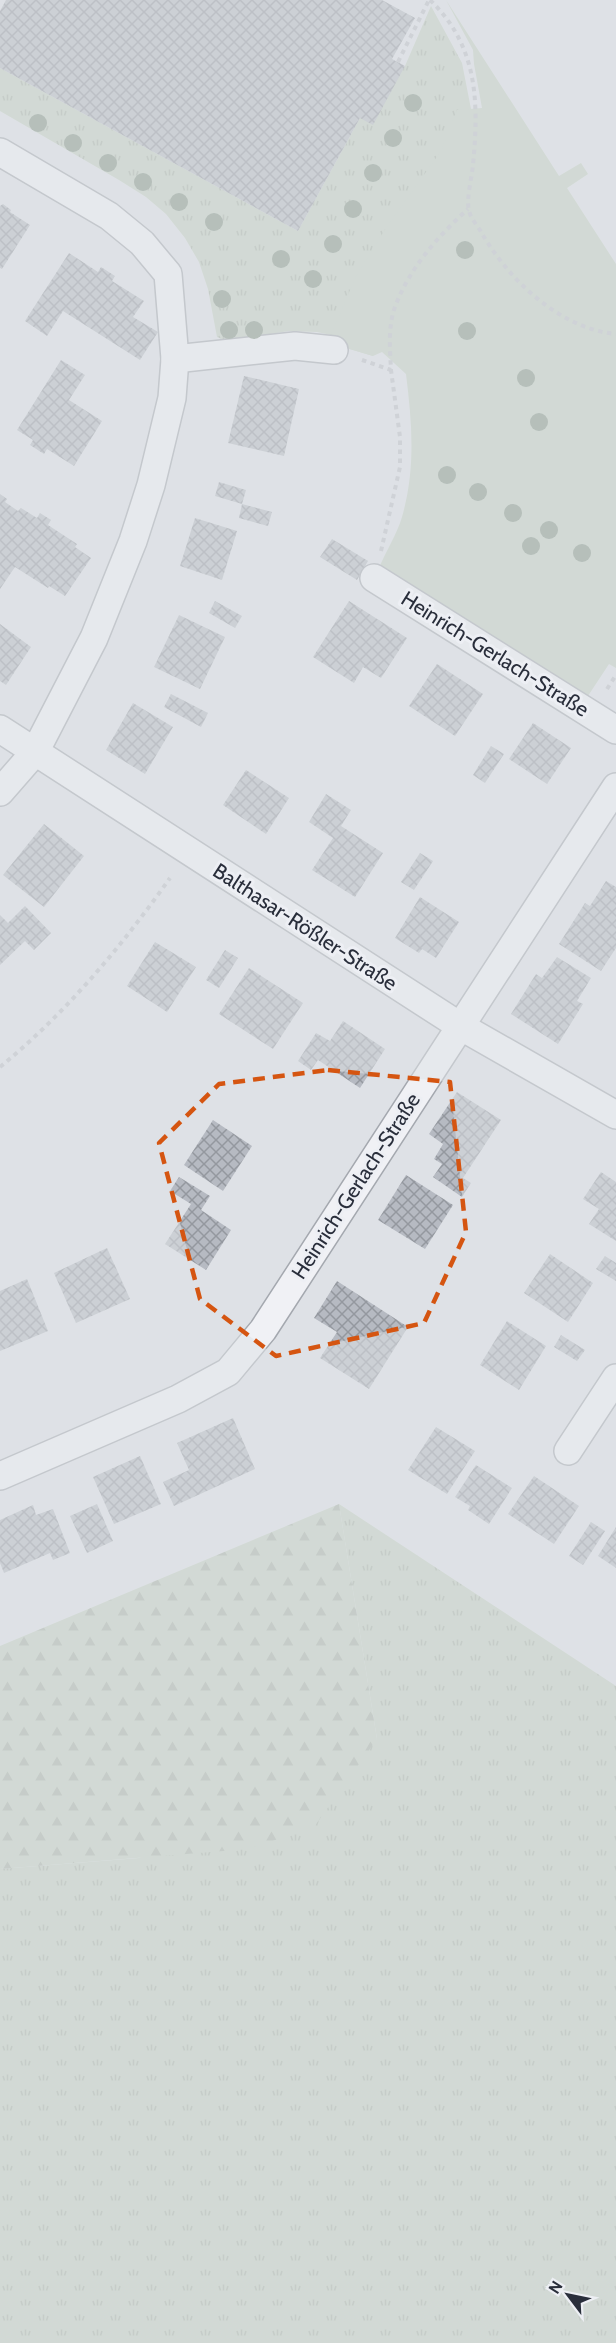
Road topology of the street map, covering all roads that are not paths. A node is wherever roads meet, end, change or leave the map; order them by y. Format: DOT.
graph roads {
  1 [pos="0,152"];
  2 [pos="334,350"];
  3 [pos="176,359"];
  4 [pos="374,578"];
  5 [pos="0,729"];
  6 [pos="616,730"];
  7 [pos="35,752"];
  8 [pos="616,787"];
  9 [pos="0,792"];
  10 [pos="460,1026"];
  11 [pos="616,1115"];
  12 [pos="616,1378"];
  13 [pos="568,1451"];
  14 [pos="0,1476"];
  1 -- 3 [label="street"];
  2 -- 3 [label="street"];
  3 -- 7 [label="street"];
  4 -- 6 [label="street, Heinrich-Gerlach-Straße"];
  5 -- 7 [label="street, Balthasar-Rößler-Straße"];
  7 -- 9 [label="street"];
  7 -- 10 [label="street, Balthasar-Rößler-Straße"];
  8 -- 10 [label="street, Heinrich-Gerlach-Straße"];
  10 -- 11 [label="street, Balthasar-Rößler-Straße"];
  10 -- 14 [label="street, Heinrich-Gerlach-Straße"];
  12 -- 13 [label="street"];
}
